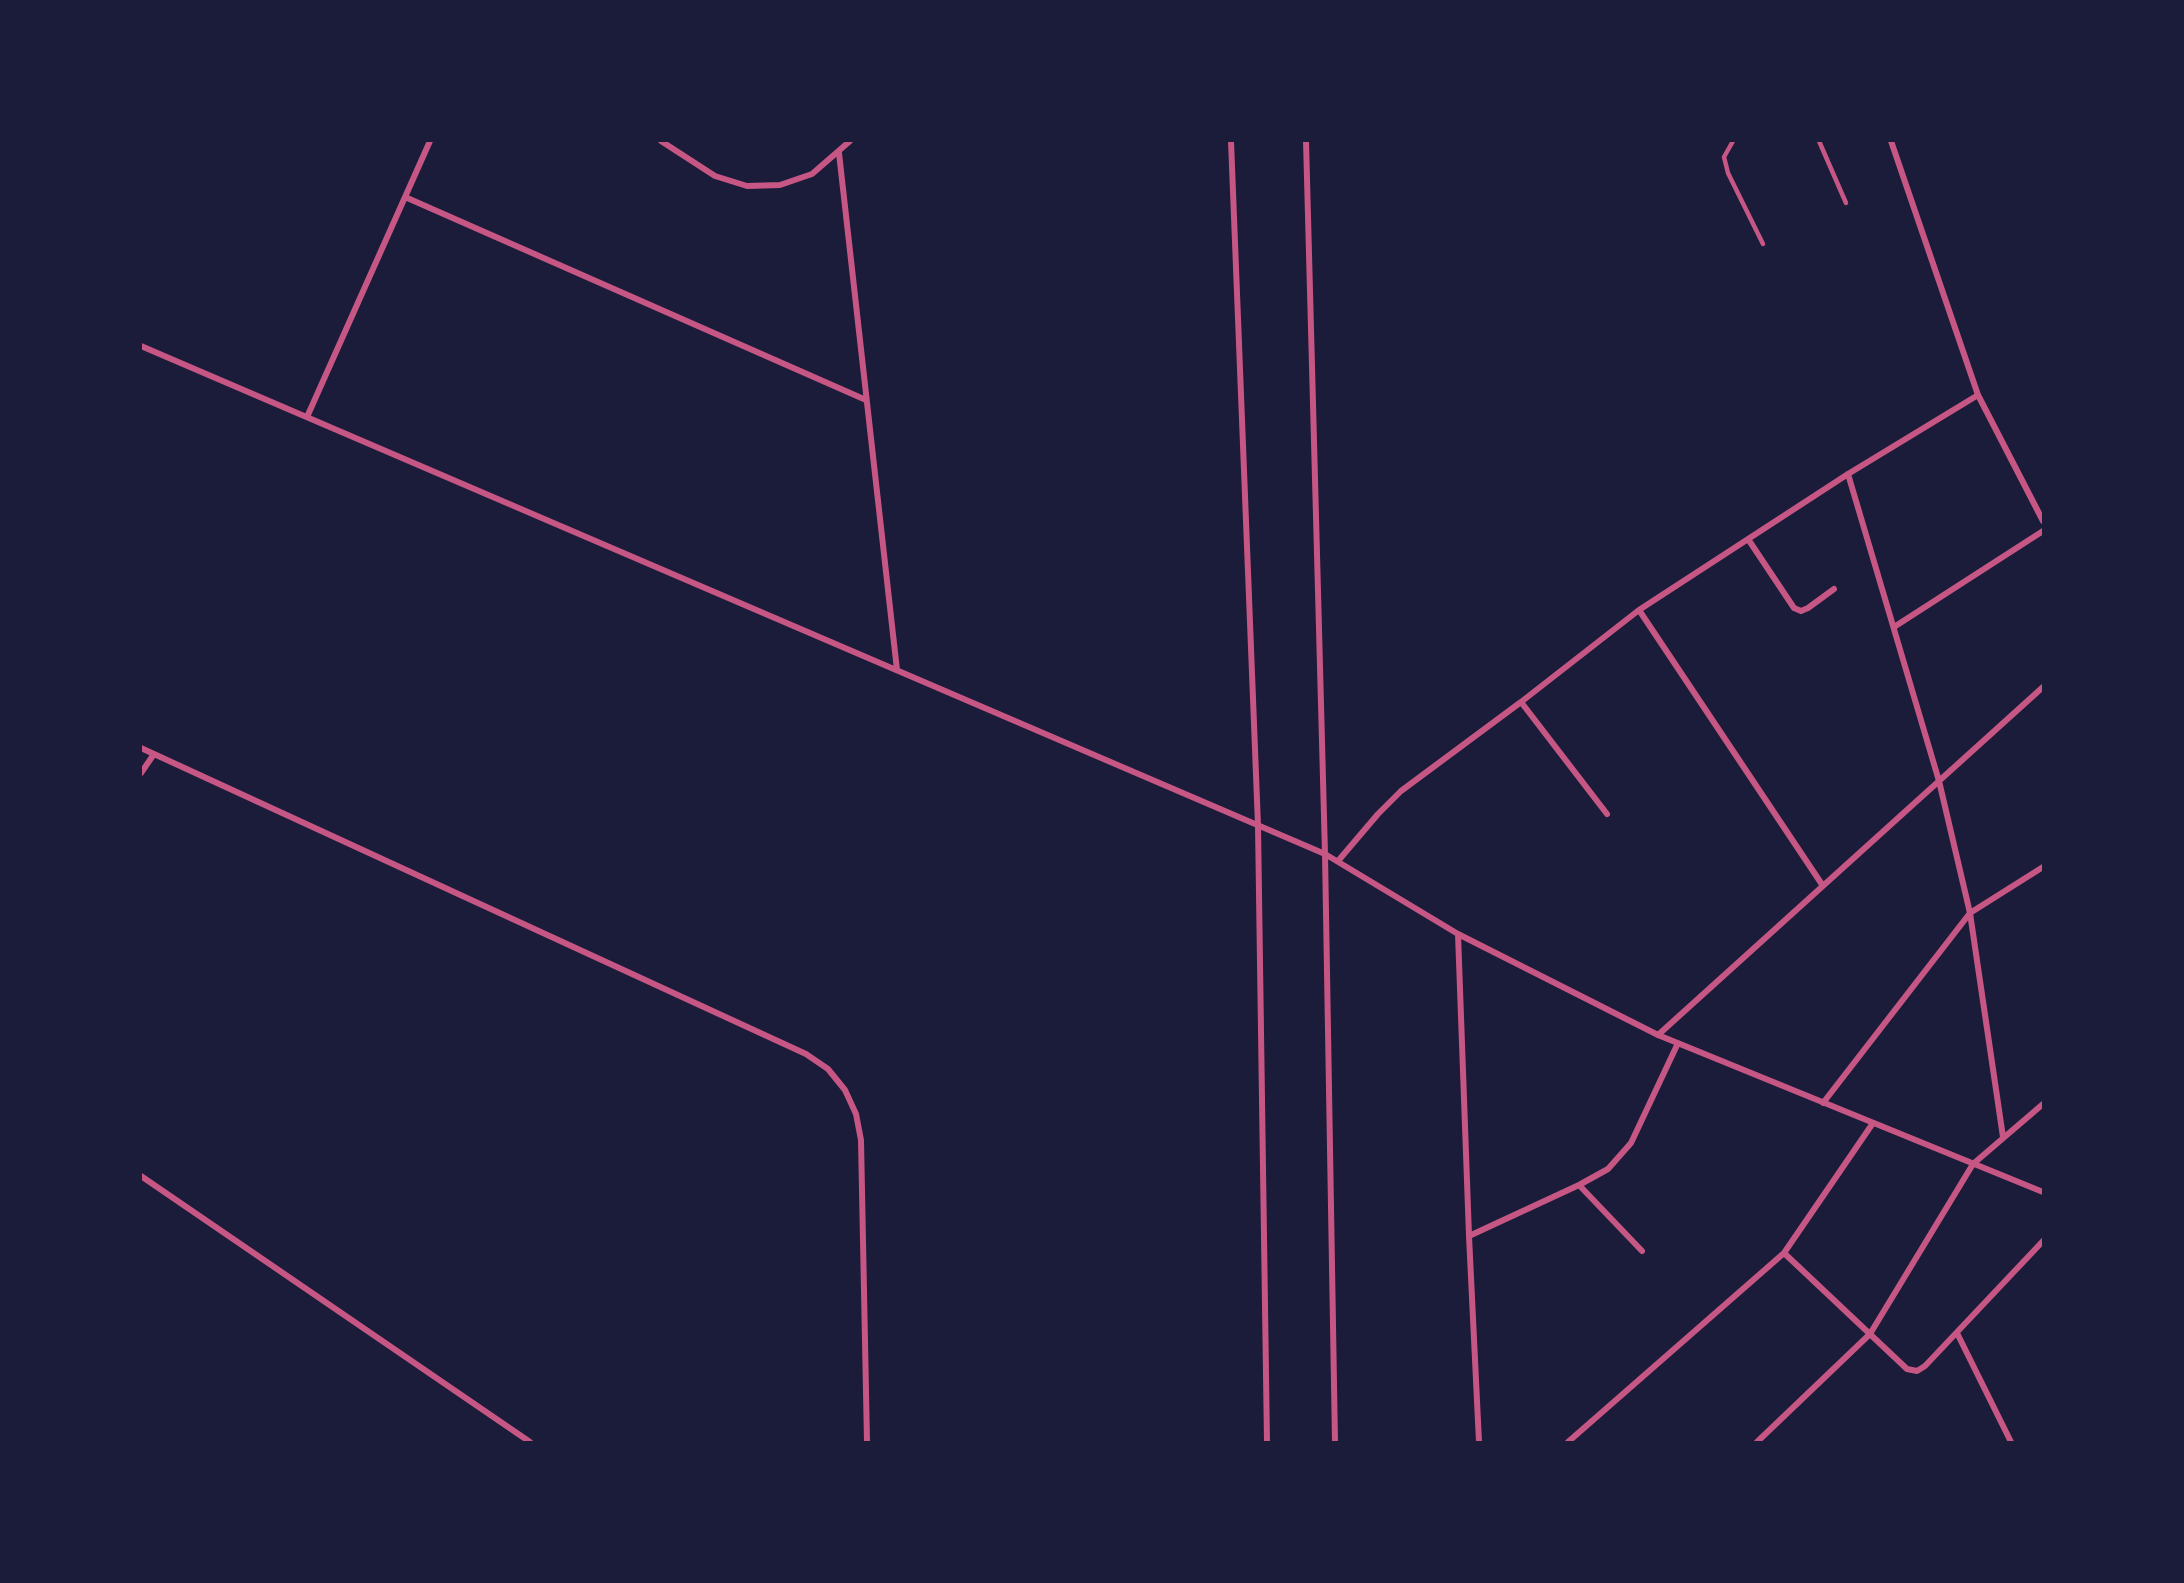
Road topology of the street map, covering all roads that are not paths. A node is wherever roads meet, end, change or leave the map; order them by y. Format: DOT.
graph roads {
  1 [pos="430,141"];
  2 [pos="661,141"];
  3 [pos="850,141"];
  4 [pos="1231,141"];
  5 [pos="1306,141"];
  6 [pos="1733,141"];
  7 [pos="1819,141"];
  8 [pos="1891,141"];
  9 [pos="838,153"];
  10 [pos="405,197"];
  11 [pos="1846,203"];
  12 [pos="1763,244"];
  13 [pos="141,346"];
  14 [pos="1978,394"];
  15 [pos="866,400"];
  16 [pos="306,417"];
  17 [pos="1848,474"];
  18 [pos="2043,522"];
  19 [pos="2043,531"];
  20 [pos="1748,539"];
  21 [pos="1834,589"];
  22 [pos="1639,610"];
  23 [pos="1894,627"];
  24 [pos="897,670"];
  25 [pos="2043,687"];
  26 [pos="1521,702"];
  27 [pos="141,748"];
  28 [pos="154,754"];
  29 [pos="141,773"];
  30 [pos="1939,781"];
  31 [pos="1607,814"];
  32 [pos="1257,825"];
  33 [pos="1325,854"];
  34 [pos="1338,861"];
  35 [pos="2043,867"];
  36 [pos="1822,886"];
  37 [pos="1970,914"];
  38 [pos="1458,933"];
  39 [pos="1658,1035"];
  40 [pos="1678,1043"];
  41 [pos="1823,1103"];
  42 [pos="2043,1104"];
  43 [pos="1873,1123"];
  44 [pos="2003,1137"];
  45 [pos="1973,1164"];
  46 [pos="141,1176"];
  47 [pos="1579,1185"];
  48 [pos="2043,1192"];
  49 [pos="1469,1236"];
  50 [pos="2043,1241"];
  51 [pos="1642,1251"];
  52 [pos="1784,1252"];
  53 [pos="1957,1333"];
  54 [pos="1870,1334"];
  55 [pos="530,1442"];
  56 [pos="867,1442"];
  57 [pos="1267,1442"];
  58 [pos="1335,1442"];
  59 [pos="1479,1442"];
  60 [pos="1569,1442"];
  61 [pos="1757,1442"];
  62 [pos="2011,1442"];
  1 -- 10 [label="street"];
  2 -- 9 [label="street"];
  3 -- 9 [label="street"];
  4 -- 32 [label="street"];
  5 -- 33 [label="street"];
  6 -- 12 [label="lane"];
  7 -- 11 [label="lane"];
  8 -- 14 [label="street"];
  9 -- 15 [label="street"];
  10 -- 15 [label="street"];
  10 -- 16 [label="street"];
  13 -- 16 [label="street"];
  14 -- 17 [label="street"];
  14 -- 18 [label="street"];
  15 -- 24 [label="street"];
  16 -- 24 [label="street"];
  17 -- 20 [label="street"];
  17 -- 23 [label="street"];
  19 -- 23 [label="street"];
  20 -- 21 [label="street"];
  20 -- 22 [label="street"];
  22 -- 26 [label="street"];
  22 -- 36 [label="street"];
  23 -- 30 [label="street"];
  24 -- 32 [label="street"];
  25 -- 30 [label="street"];
  26 -- 31 [label="street"];
  26 -- 34 [label="street"];
  27 -- 28 [label="street"];
  28 -- 29 [label="street"];
  28 -- 56 [label="street"];
  30 -- 36 [label="street"];
  30 -- 37 [label="street"];
  32 -- 33 [label="street"];
  32 -- 57 [label="street"];
  33 -- 34 [label="street"];
  33 -- 58 [label="street"];
  34 -- 38 [label="street"];
  35 -- 37 [label="street"];
  36 -- 39 [label="street"];
  37 -- 41 [label="street"];
  37 -- 44 [label="street"];
  38 -- 39 [label="street"];
  38 -- 49 [label="street"];
  39 -- 40 [label="street"];
  40 -- 41 [label="street"];
  40 -- 47 [label="street"];
  41 -- 43 [label="street"];
  42 -- 44 [label="street"];
  43 -- 45 [label="street"];
  43 -- 52 [label="street"];
  44 -- 45 [label="street"];
  45 -- 48 [label="street"];
  45 -- 54 [label="street"];
  46 -- 55 [label="street"];
  47 -- 49 [label="street"];
  47 -- 51 [label="street"];
  49 -- 59 [label="street"];
  50 -- 53 [label="street"];
  52 -- 54 [label="street"];
  52 -- 60 [label="street"];
  53 -- 54 [label="street"];
  53 -- 62 [label="street"];
  54 -- 61 [label="street"];
}
